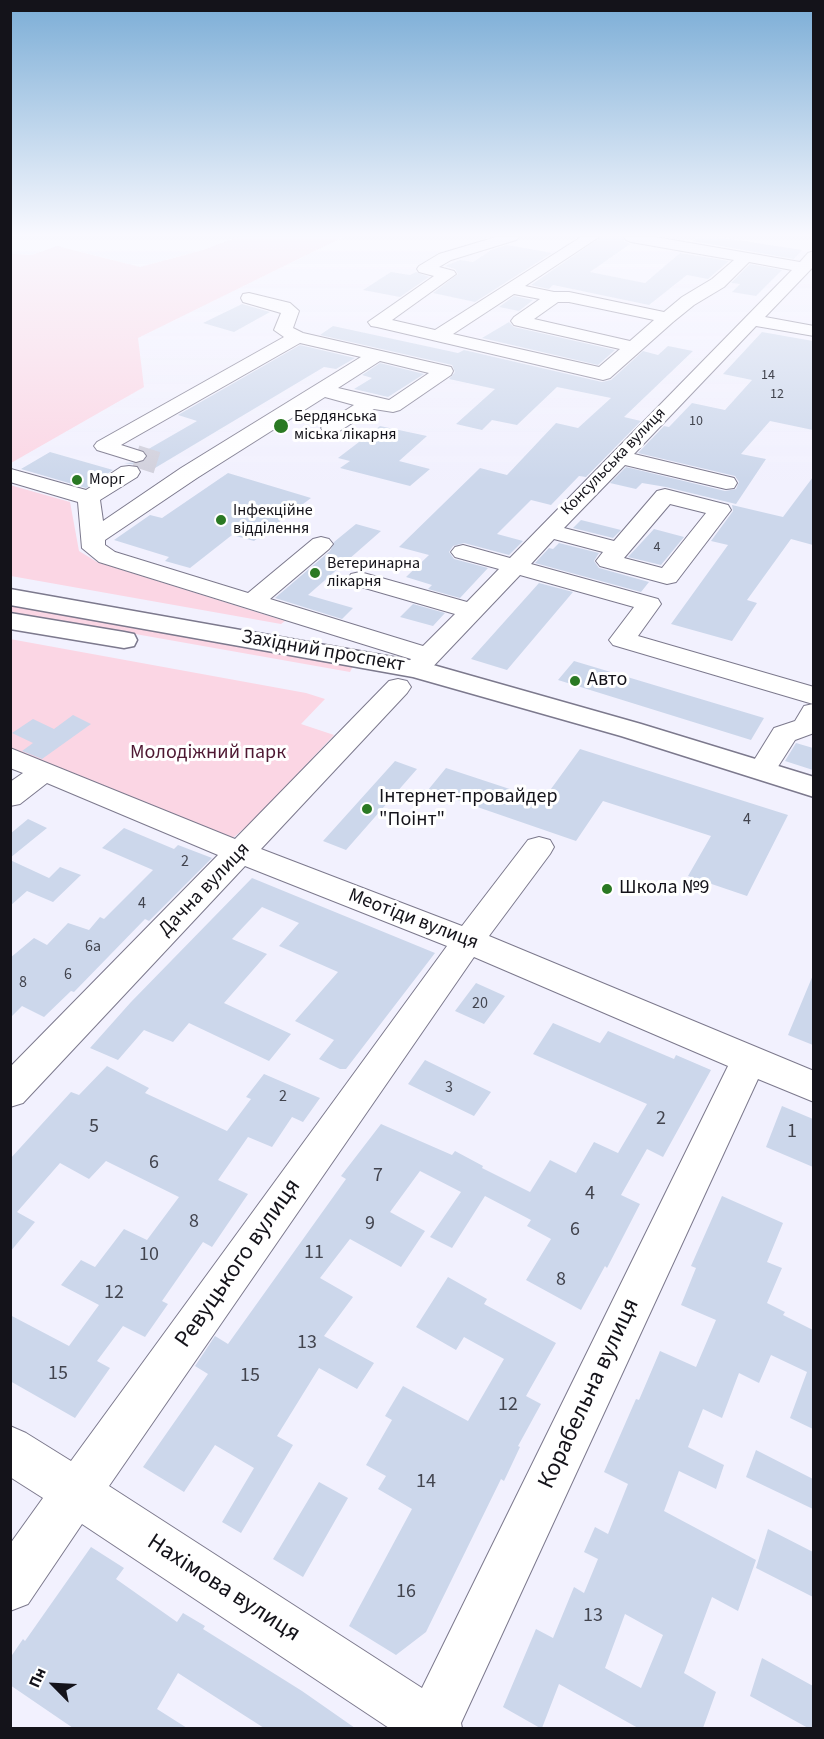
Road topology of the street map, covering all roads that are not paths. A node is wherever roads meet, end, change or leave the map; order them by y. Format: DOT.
graph roads {
  1 [pos="287,318"];
  2 [pos="383,318"];
  3 [pos="465,318"];
  4 [pos="524,318"];
  5 [pos="667,318"];
  6 [pos="752,320"];
  7 [pos="813,331"];
  8 [pos="438,336"];
  9 [pos="297,337"];
  10 [pos="482,345"];
  11 [pos="634,347"];
  12 [pos="378,355"];
  13 [pos="444,371"];
  14 [pos="322,390"];
  15 [pos="370,403"];
  16 [pos="331,428"];
  17 [pos="626,451"];
  18 [pos="703,460"];
  19 [pos="161,464"];
  20 [pos="189,473"];
  21 [pos="11,475"];
  22 [pos="726,483"];
  23 [pos="89,498"];
  24 [pos="548,531"];
  25 [pos="93,537"];
  26 [pos="321,544"];
  27 [pos="619,549"];
  28 [pos="463,552"];
  29 [pos="515,566"];
  30 [pos="360,579"];
  31 [pos="10,597"];
  32 [pos="251,603"];
  33 [pos="471,611"];
  34 [pos="10,621"];
  35 [pos="414,671"];
  36 [pos="813,696"];
  37 [pos="813,712"];
  38 [pos="10,757"];
  39 [pos="45,771"];
  40 [pos="762,771"];
  41 [pos="813,787"];
  42 [pos="10,797"];
  43 [pos="539,847"];
  44 [pos="241,853"];
  45 [pos="468,941"];
  46 [pos="749,1060"];
  47 [pos="813,1087"];
  48 [pos="10,1092"];
  49 [pos="10,1449"];
  50 [pos="77,1493"];
  51 [pos="10,1586"];
  52 [pos="433,1728"];
  1 -- 9 [label="street"];
  2 -- 8 [label="street"];
  3 -- 8 [label="street"];
  4 -- 11 [label="street"];
  5 -- 11 [label="street"];
  6 -- 7 [label="street"];
  6 -- 17 [label="street, Консульська вулиця"];
  8 -- 10 [label="street"];
  9 -- 12 [label="street"];
  9 -- 23 [label="street"];
  10 -- 11 [label="street"];
  10 -- 13 [label="street"];
  12 -- 13 [label="street"];
  12 -- 14 [label="street"];
  13 -- 15 [label="street"];
  14 -- 15 [label="street"];
  14 -- 20 [label="street"];
  15 -- 16 [label="street"];
  17 -- 18 [label="street"];
  17 -- 22 [label="street"];
  17 -- 24 [label="street, Консульська вулиця"];
  19 -- 20 [label="street"];
  20 -- 25 [label="street"];
  21 -- 23 [label="street"];
  23 -- 25 [label="street"];
  24 -- 27 [label="street"];
  24 -- 29 [label="street, Консульська вулиця"];
  25 -- 32 [label="street"];
  26 -- 32 [label="street"];
  28 -- 29 [label="street"];
  29 -- 33 [label="street, Консульська вулиця"];
  29 -- 36 [label="street"];
  30 -- 33 [label="street"];
  31 -- 35 [label="main road, Західний проспект"];
  32 -- 35 [label="street"];
  33 -- 35 [label="street, Консульська вулиця"];
  34 -- 35 [label="main road, Західний проспект"];
  35 -- 40 [label="main road, Західний проспект"];
  35 -- 44 [label="street, Дачна вулиця"];
  37 -- 40 [label="street"];
  38 -- 39 [label="street, Меотіди вулиця"];
  39 -- 42 [label="street"];
  39 -- 44 [label="street, Меотіди вулиця"];
  40 -- 41 [label="main road, Західний проспект"];
  43 -- 45 [label="street, Ревуцького вулиця"];
  44 -- 45 [label="street, Меотіди вулиця"];
  44 -- 48 [label="street, Дачна вулиця"];
  45 -- 46 [label="street, Меотіди вулиця"];
  45 -- 50 [label="street, Ревуцького вулиця"];
  46 -- 47 [label="street, Меотіди вулиця"];
  46 -- 52 [label="street, Корабельна вулиця"];
  49 -- 50 [label="street, Нахімова вулиця"];
  50 -- 51 [label="street, Ревуцького вулиця"];
  50 -- 52 [label="street, Нахімова вулиця"];
}
